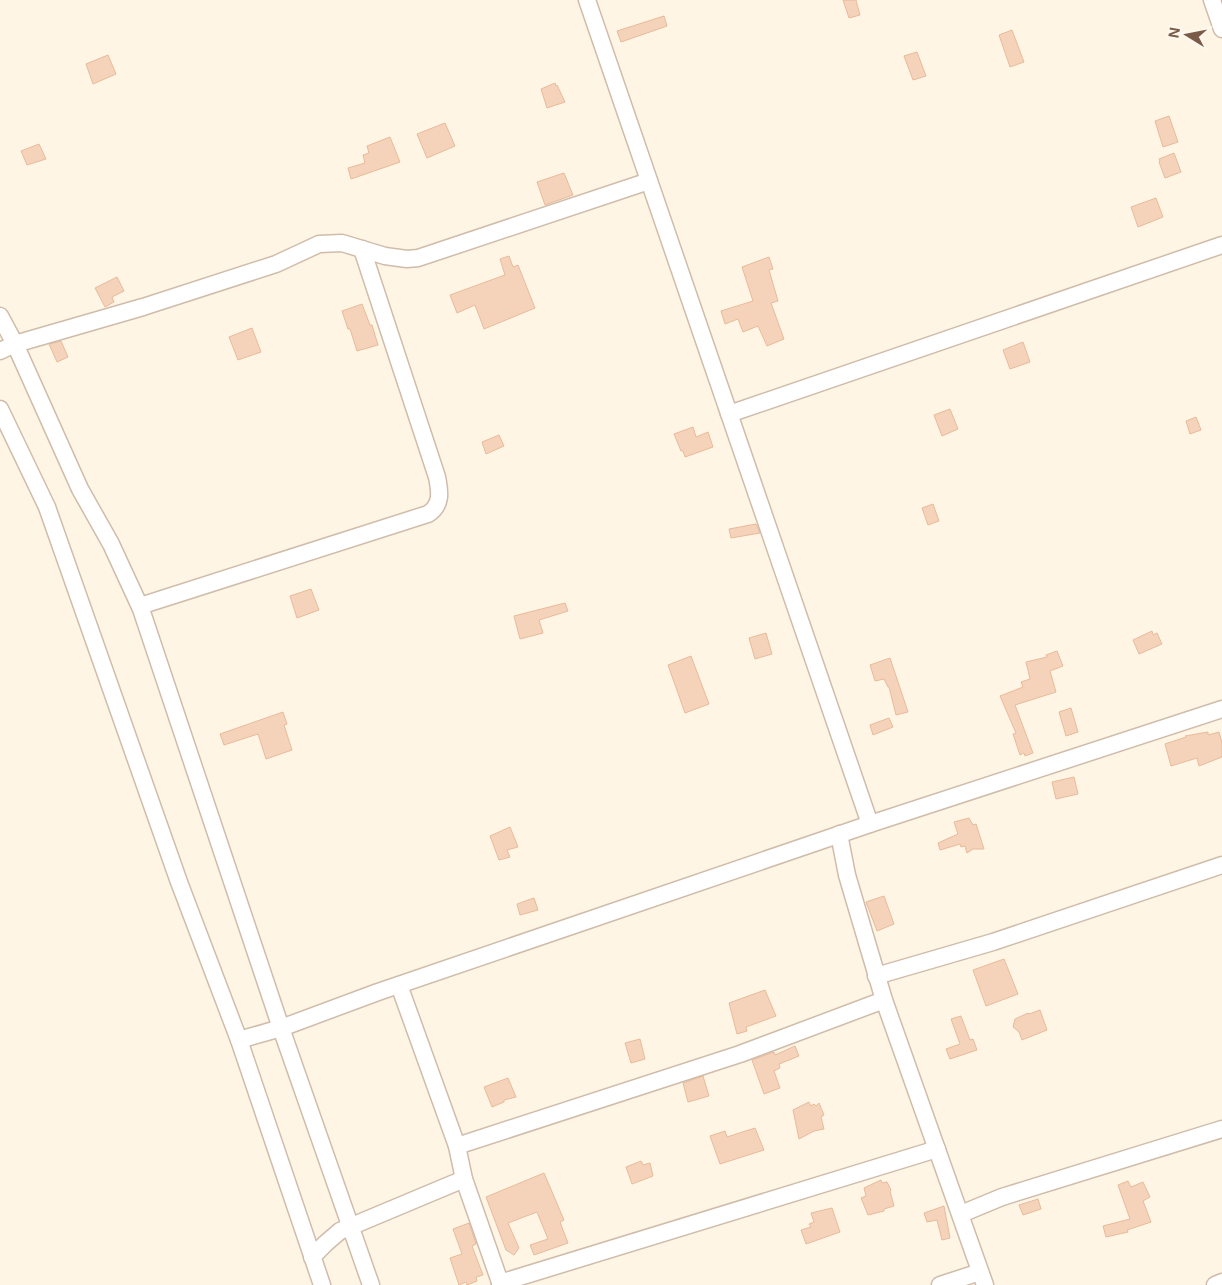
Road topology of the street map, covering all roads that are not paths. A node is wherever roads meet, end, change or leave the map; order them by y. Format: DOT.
graph roads {
  1 [pos="587,0"];
  2 [pos="1212,0"];
  3 [pos="1222,29"];
  4 [pos="649,181"];
  5 [pos="1222,244"];
  6 [pos="362,249"];
  7 [pos="0,316"];
  8 [pos="15,344"];
  9 [pos="0,351"];
  10 [pos="0,409"];
  11 [pos="729,414"];
  12 [pos="140,606"];
  13 [pos="1222,708"];
  14 [pos="870,824"];
  15 [pos="839,834"];
  16 [pos="1222,865"];
  17 [pos="876,976"];
  18 [pos="399,985"];
  19 [pos="884,1000"];
  20 [pos="281,1028"];
  21 [pos="239,1040"];
  22 [pos="1222,1129"];
  23 [pos="457,1146"];
  24 [pos="937,1149"];
  25 [pos="464,1179"];
  26 [pos="961,1214"];
  27 [pos="351,1226"];
  28 [pos="312,1257"];
  29 [pos="982,1278"];
  30 [pos="1222,1282"];
  31 [pos="501,1284"];
  32 [pos="322,1285"];
  33 [pos="371,1285"];
  34 [pos="940,1285"];
  35 [pos="1215,1285"];
  1 -- 4 [label="street"];
  2 -- 3 [label="street"];
  4 -- 6 [label="street"];
  4 -- 11 [label="street"];
  5 -- 11 [label="street"];
  6 -- 8 [label="street"];
  6 -- 12 [label="street"];
  7 -- 8 [label="street"];
  8 -- 9 [label="street"];
  8 -- 12 [label="street"];
  10 -- 21 [label="street"];
  11 -- 14 [label="street"];
  12 -- 20 [label="street"];
  13 -- 14 [label="street"];
  14 -- 15 [label="street"];
  15 -- 17 [label="street"];
  15 -- 18 [label="street"];
  16 -- 17 [label="street"];
  17 -- 19 [label="street"];
  18 -- 20 [label="street"];
  18 -- 23 [label="street"];
  19 -- 23 [label="street"];
  19 -- 24 [label="street"];
  20 -- 21 [label="street"];
  20 -- 27 [label="street"];
  21 -- 28 [label="street"];
  22 -- 26 [label="street"];
  23 -- 25 [label="street"];
  24 -- 26 [label="street"];
  24 -- 31 [label="street"];
  25 -- 27 [label="street"];
  25 -- 31 [label="street"];
  26 -- 29 [label="street"];
  27 -- 28 [label="street"];
  27 -- 33 [label="street"];
  28 -- 32 [label="street"];
  29 -- 34 [label="street"];
  30 -- 35 [label="street"];
}
